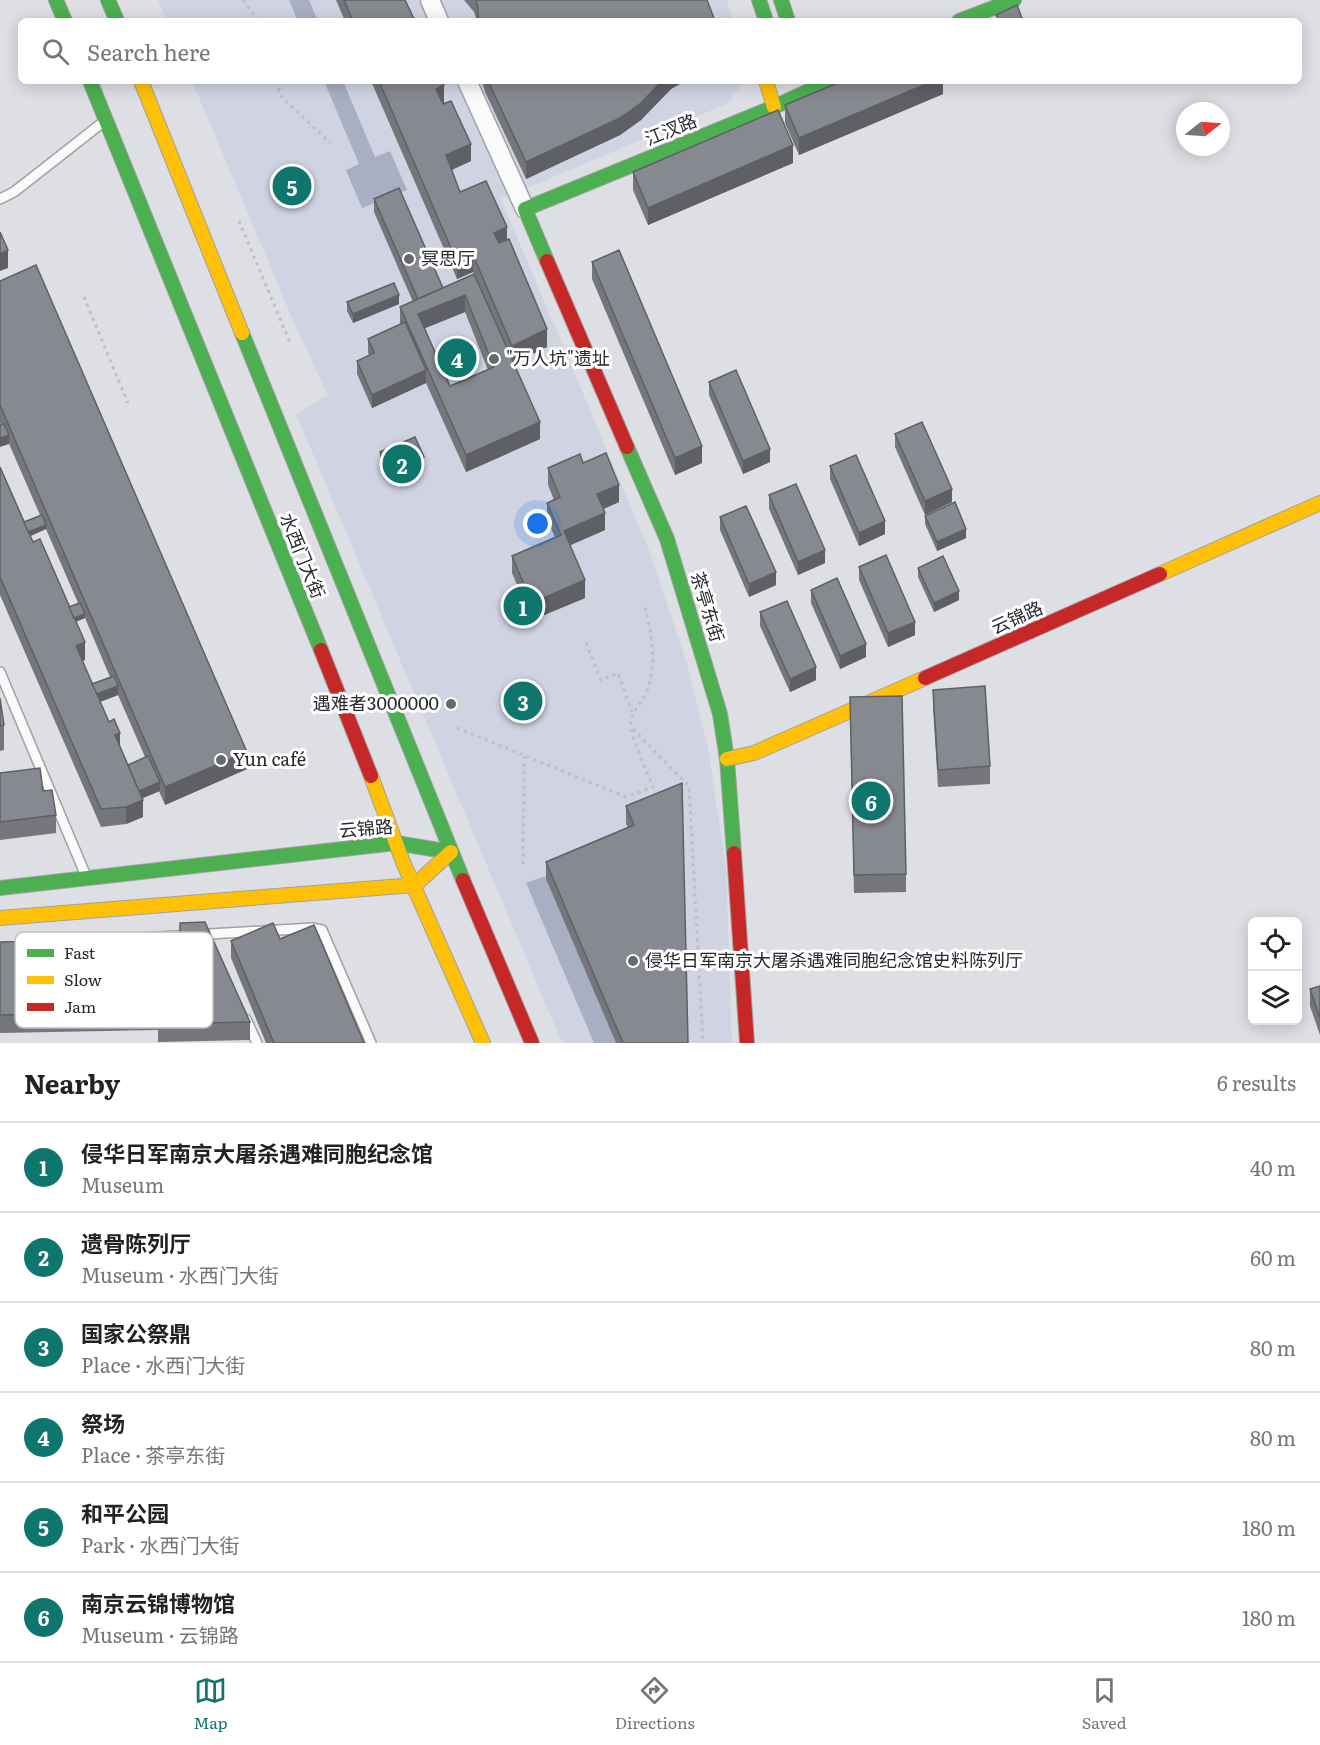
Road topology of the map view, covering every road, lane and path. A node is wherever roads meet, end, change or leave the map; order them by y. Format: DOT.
graph roads {
  1 [pos="56,0"];
  2 [pos="108,0"];
  3 [pos="243,0"];
  4 [pos="430,0"];
  5 [pos="759,0"];
  6 [pos="781,0"];
  7 [pos="1014,0"];
  8 [pos="63,18"];
  9 [pos="116,18"];
  10 [pos="256,18"];
  11 [pos="439,18"];
  12 [pos="765,18"];
  13 [pos="787,18"];
  14 [pos="966,18"];
  15 [pos="91,84"];
  16 [pos="142,84"];
  17 [pos="278,84"];
  18 [pos="468,84"];
  19 [pos="767,84"];
  20 [pos="788,84"];
  21 [pos="810,86"];
  22 [pos="793,98"];
  23 [pos="774,107"];
  24 [pos="106,119"];
  25 [pos="330,143"];
  26 [pos="0,199"];
  27 [pos="525,209"];
  28 [pos="239,221"];
  29 [pos="84,297"];
  30 [pos="291,345"];
  31 [pos="128,404"];
  32 [pos="1320,503"];
  33 [pos="644,606"];
  34 [pos="586,643"];
  35 [pos="0,672"];
  36 [pos="632,712"];
  37 [pos="631,727"];
  38 [pos="457,728"];
  39 [pos="524,755"];
  40 [pos="727,759"];
  41 [pos="396,843"];
  42 [pos="451,852"];
  43 [pos="523,864"];
  44 [pos="87,878"];
  45 [pos="415,885"];
  46 [pos="0,888"];
  47 [pos="0,918"];
  48 [pos="213,934"];
  49 [pos="242,1010"];
  50 [pos="257,1043"];
  51 [pos="371,1043"];
  52 [pos="483,1043"];
  53 [pos="532,1043"];
  54 [pos="703,1043"];
  55 [pos="747,1043"];
  1 -- 8 [label="street"];
  2 -- 9 [label="street"];
  3 -- 10 [label="path"];
  4 -- 11 [label="street"];
  5 -- 12 [label="street"];
  6 -- 13 [label="street"];
  7 -- 14 [label="street"];
  15 -- 24 [label="street, 水西门大街"];
  16 -- 42 [label="street, 水西门大街"];
  17 -- 25 [label="path"];
  18 -- 27 [label="street"];
  19 -- 23 [label="street"];
  20 -- 22 [label="street"];
  21 -- 22 [label="street, 江汊路"];
  22 -- 23 [label="street, 江汊路"];
  23 -- 27 [label="street, 江汊路"];
  24 -- 26 [label="lane"];
  24 -- 41 [label="street, 水西门大街"];
  27 -- 40 [label="street, 茶亭东街"];
  28 -- 30 [label="path"];
  29 -- 31 [label="path"];
  32 -- 40 [label="street, 云锦路"];
  33 -- 36 [label="path"];
  34 -- 36 [label="path"];
  35 -- 44 [label="lane"];
  36 -- 37 [label="path"];
  37 -- 39 [label="path"];
  37 -- 54 [label="path"];
  38 -- 39 [label="path"];
  39 -- 43 [label="path"];
  40 -- 55 [label="street, 茶亭东街"];
  41 -- 42 [label="street, 云锦路"];
  41 -- 44 [label="street, 云锦路"];
  41 -- 45 [label="street, 水西门大街"];
  42 -- 45 [label="street"];
  42 -- 53 [label="street, 水西门大街"];
  44 -- 46 [label="street, 云锦路"];
  45 -- 47 [label="street"];
  45 -- 52 [label="street, 水西门大街"];
  48 -- 51 [label="lane"];
  49 -- 50 [label="lane"];
}
